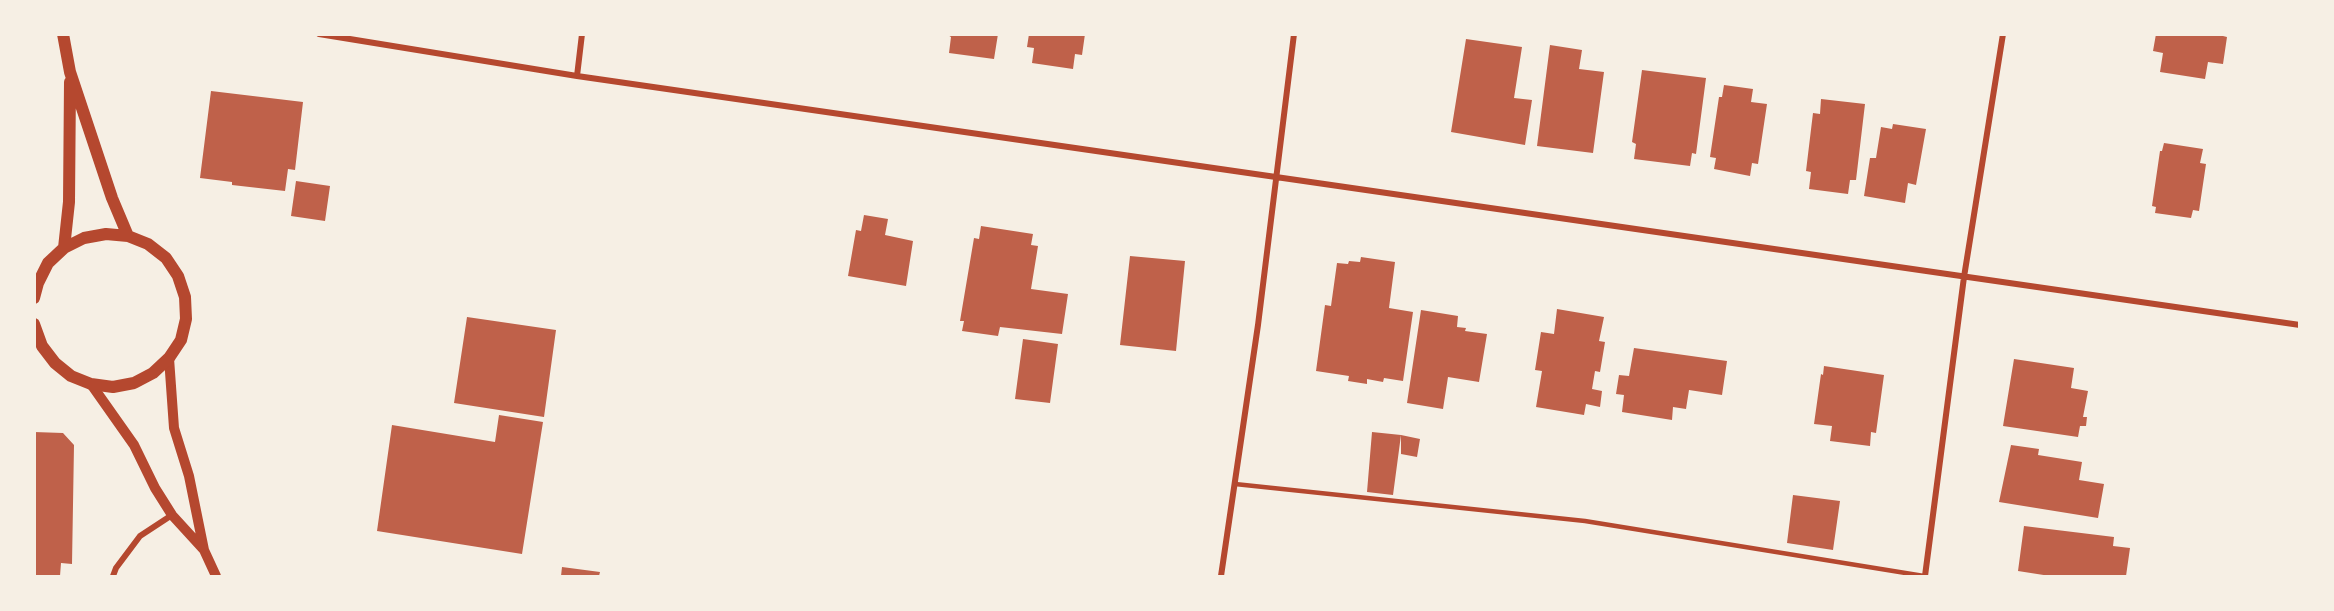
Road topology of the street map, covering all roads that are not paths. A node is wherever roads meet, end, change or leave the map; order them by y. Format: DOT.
graph roads {
  1 [pos="63,34"];
  2 [pos="319,34"];
  3 [pos="582,34"];
  4 [pos="1294,34"];
  5 [pos="2003,34"];
  6 [pos="70,72"];
  7 [pos="577,76"];
  8 [pos="1277,177"];
  9 [pos="128,236"];
  10 [pos="64,248"];
  11 [pos="48,263"];
  12 [pos="34,272"];
  13 [pos="1964,277"];
  14 [pos="34,298"];
  15 [pos="34,324"];
  16 [pos="2300,325"];
  17 [pos="34,353"];
  18 [pos="169,358"];
  19 [pos="55,363"];
  20 [pos="91,384"];
  21 [pos="1235,484"];
  22 [pos="172,515"];
  23 [pos="204,550"];
  24 [pos="113,576"];
  25 [pos="216,576"];
  26 [pos="1221,576"];
  27 [pos="1924,576"];
  1 -- 6 [label="main road"];
  2 -- 7 [label="street"];
  3 -- 7 [label="street"];
  4 -- 8 [label="street"];
  5 -- 13 [label="street"];
  6 -- 9 [label="main road"];
  6 -- 10 [label="main road"];
  7 -- 8 [label="street"];
  8 -- 13 [label="street"];
  8 -- 21 [label="street"];
  9 -- 10 [label="main road"];
  9 -- 18 [label="main road"];
  10 -- 11 [label="main road"];
  11 -- 12 [label="main road"];
  11 -- 14 [label="main road"];
  13 -- 16 [label="street"];
  13 -- 27 [label="street"];
  15 -- 19 [label="main road"];
  17 -- 19 [label="main road"];
  18 -- 20 [label="main road"];
  18 -- 23 [label="street"];
  19 -- 20 [label="main road"];
  20 -- 22 [label="street"];
  21 -- 26 [label="street"];
  21 -- 27 [label="lane"];
  22 -- 23 [label="street"];
  22 -- 24 [label="street"];
  23 -- 25 [label="street"];
}
